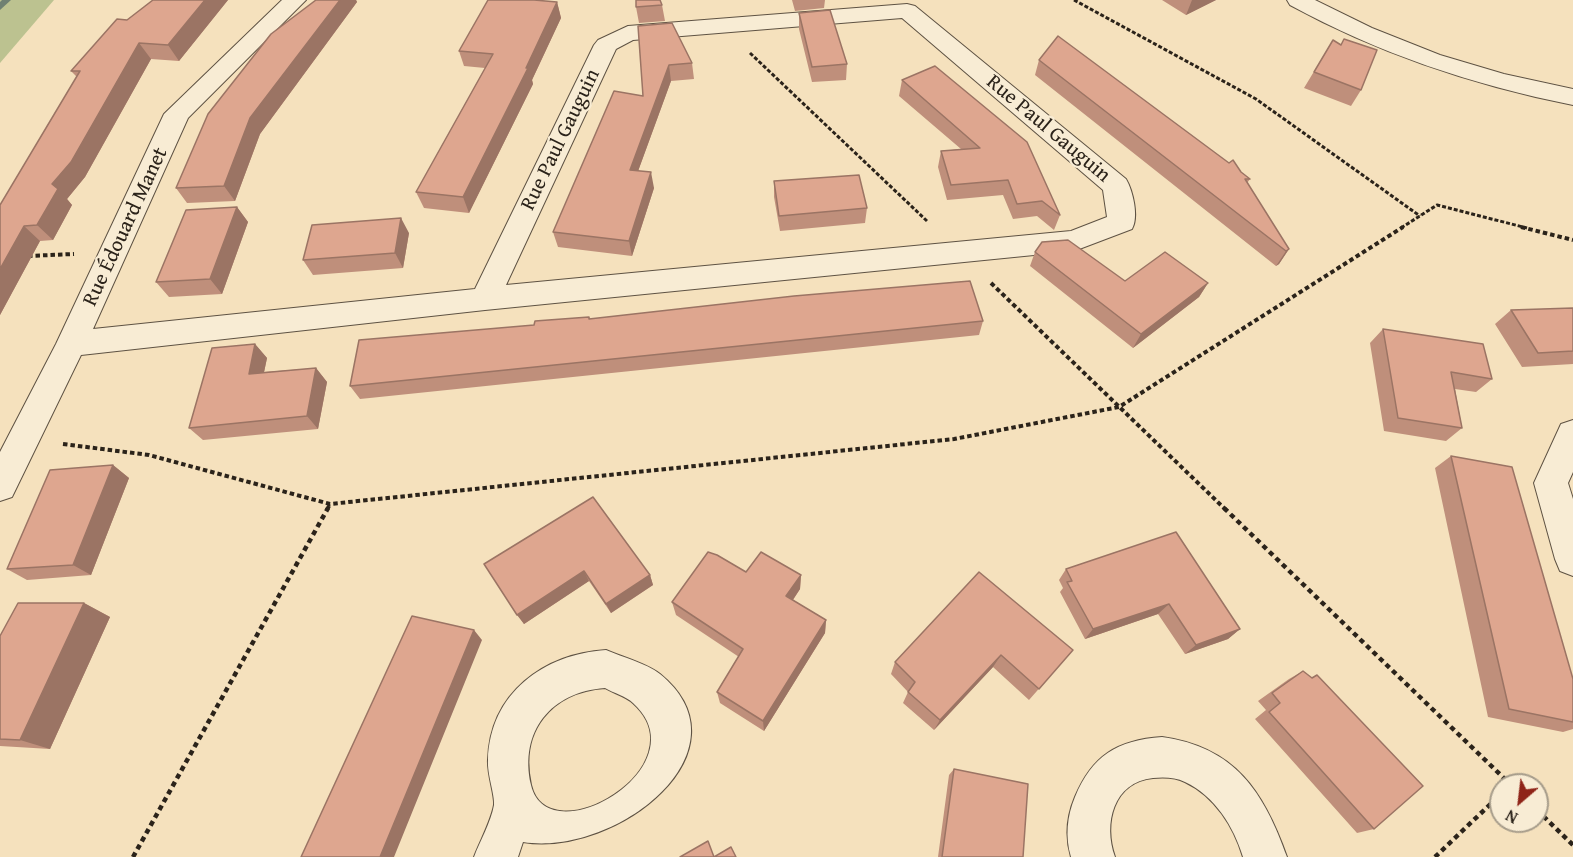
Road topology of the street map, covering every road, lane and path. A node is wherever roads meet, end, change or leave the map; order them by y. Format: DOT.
graph roads {
  1 [pos="295,0"];
  2 [pos="1074,0"];
  3 [pos="1298,0"];
  4 [pos="721,26"];
  5 [pos="1573,98"];
  6 [pos="1420,216"];
  7 [pos="1573,240"];
  8 [pos="959,252"];
  9 [pos="113,254"];
  10 [pos="22,256"];
  11 [pos="485,299"];
  12 [pos="71,344"];
  13 [pos="1119,407"];
  14 [pos="1573,434"];
  15 [pos="24,439"];
  16 [pos="0,486"];
  17 [pos="330,504"];
  18 [pos="1573,559"];
  19 [pos="1498,773"];
  20 [pos="514,804"];
  21 [pos="1489,805"];
  22 [pos="1549,822"];
  23 [pos="1573,845"];
  24 [pos="133,857"];
  25 [pos="496,857"];
  26 [pos="1093,857"];
  27 [pos="1265,857"];
  28 [pos="1435,857"];
  1 -- 9 [label="street, Rue Édouard Manet"];
  2 -- 6 [label="path"];
  3 -- 5 [label="street"];
  4 -- 8 [label="path"];
  4 -- 8 [label="street, Rue Paul Gauguin"];
  4 -- 11 [label="street, Rue Paul Gauguin"];
  6 -- 7 [label="path"];
  6 -- 13 [label="path"];
  8 -- 11 [label="street, Rue Paul Gauguin"];
  8 -- 13 [label="path"];
  9 -- 10 [label="path"];
  9 -- 12 [label="street, Rue Édouard Manet"];
  11 -- 12 [label="street, Rue Paul Gauguin"];
  12 -- 15 [label="street, Rue Édouard Manet"];
  13 -- 17 [label="path"];
  13 -- 19 [label="path"];
  14 -- 18 [label="street"];
  15 -- 16 [label="street, Rue Édouard Manet"];
  15 -- 17 [label="path"];
  17 -- 24 [label="path"];
  20 -- 20 [label="street"];
  20 -- 25 [label="street"];
  21 -- 28 [label="path"];
  22 -- 23 [label="path"];
  26 -- 27 [label="street"];
}
